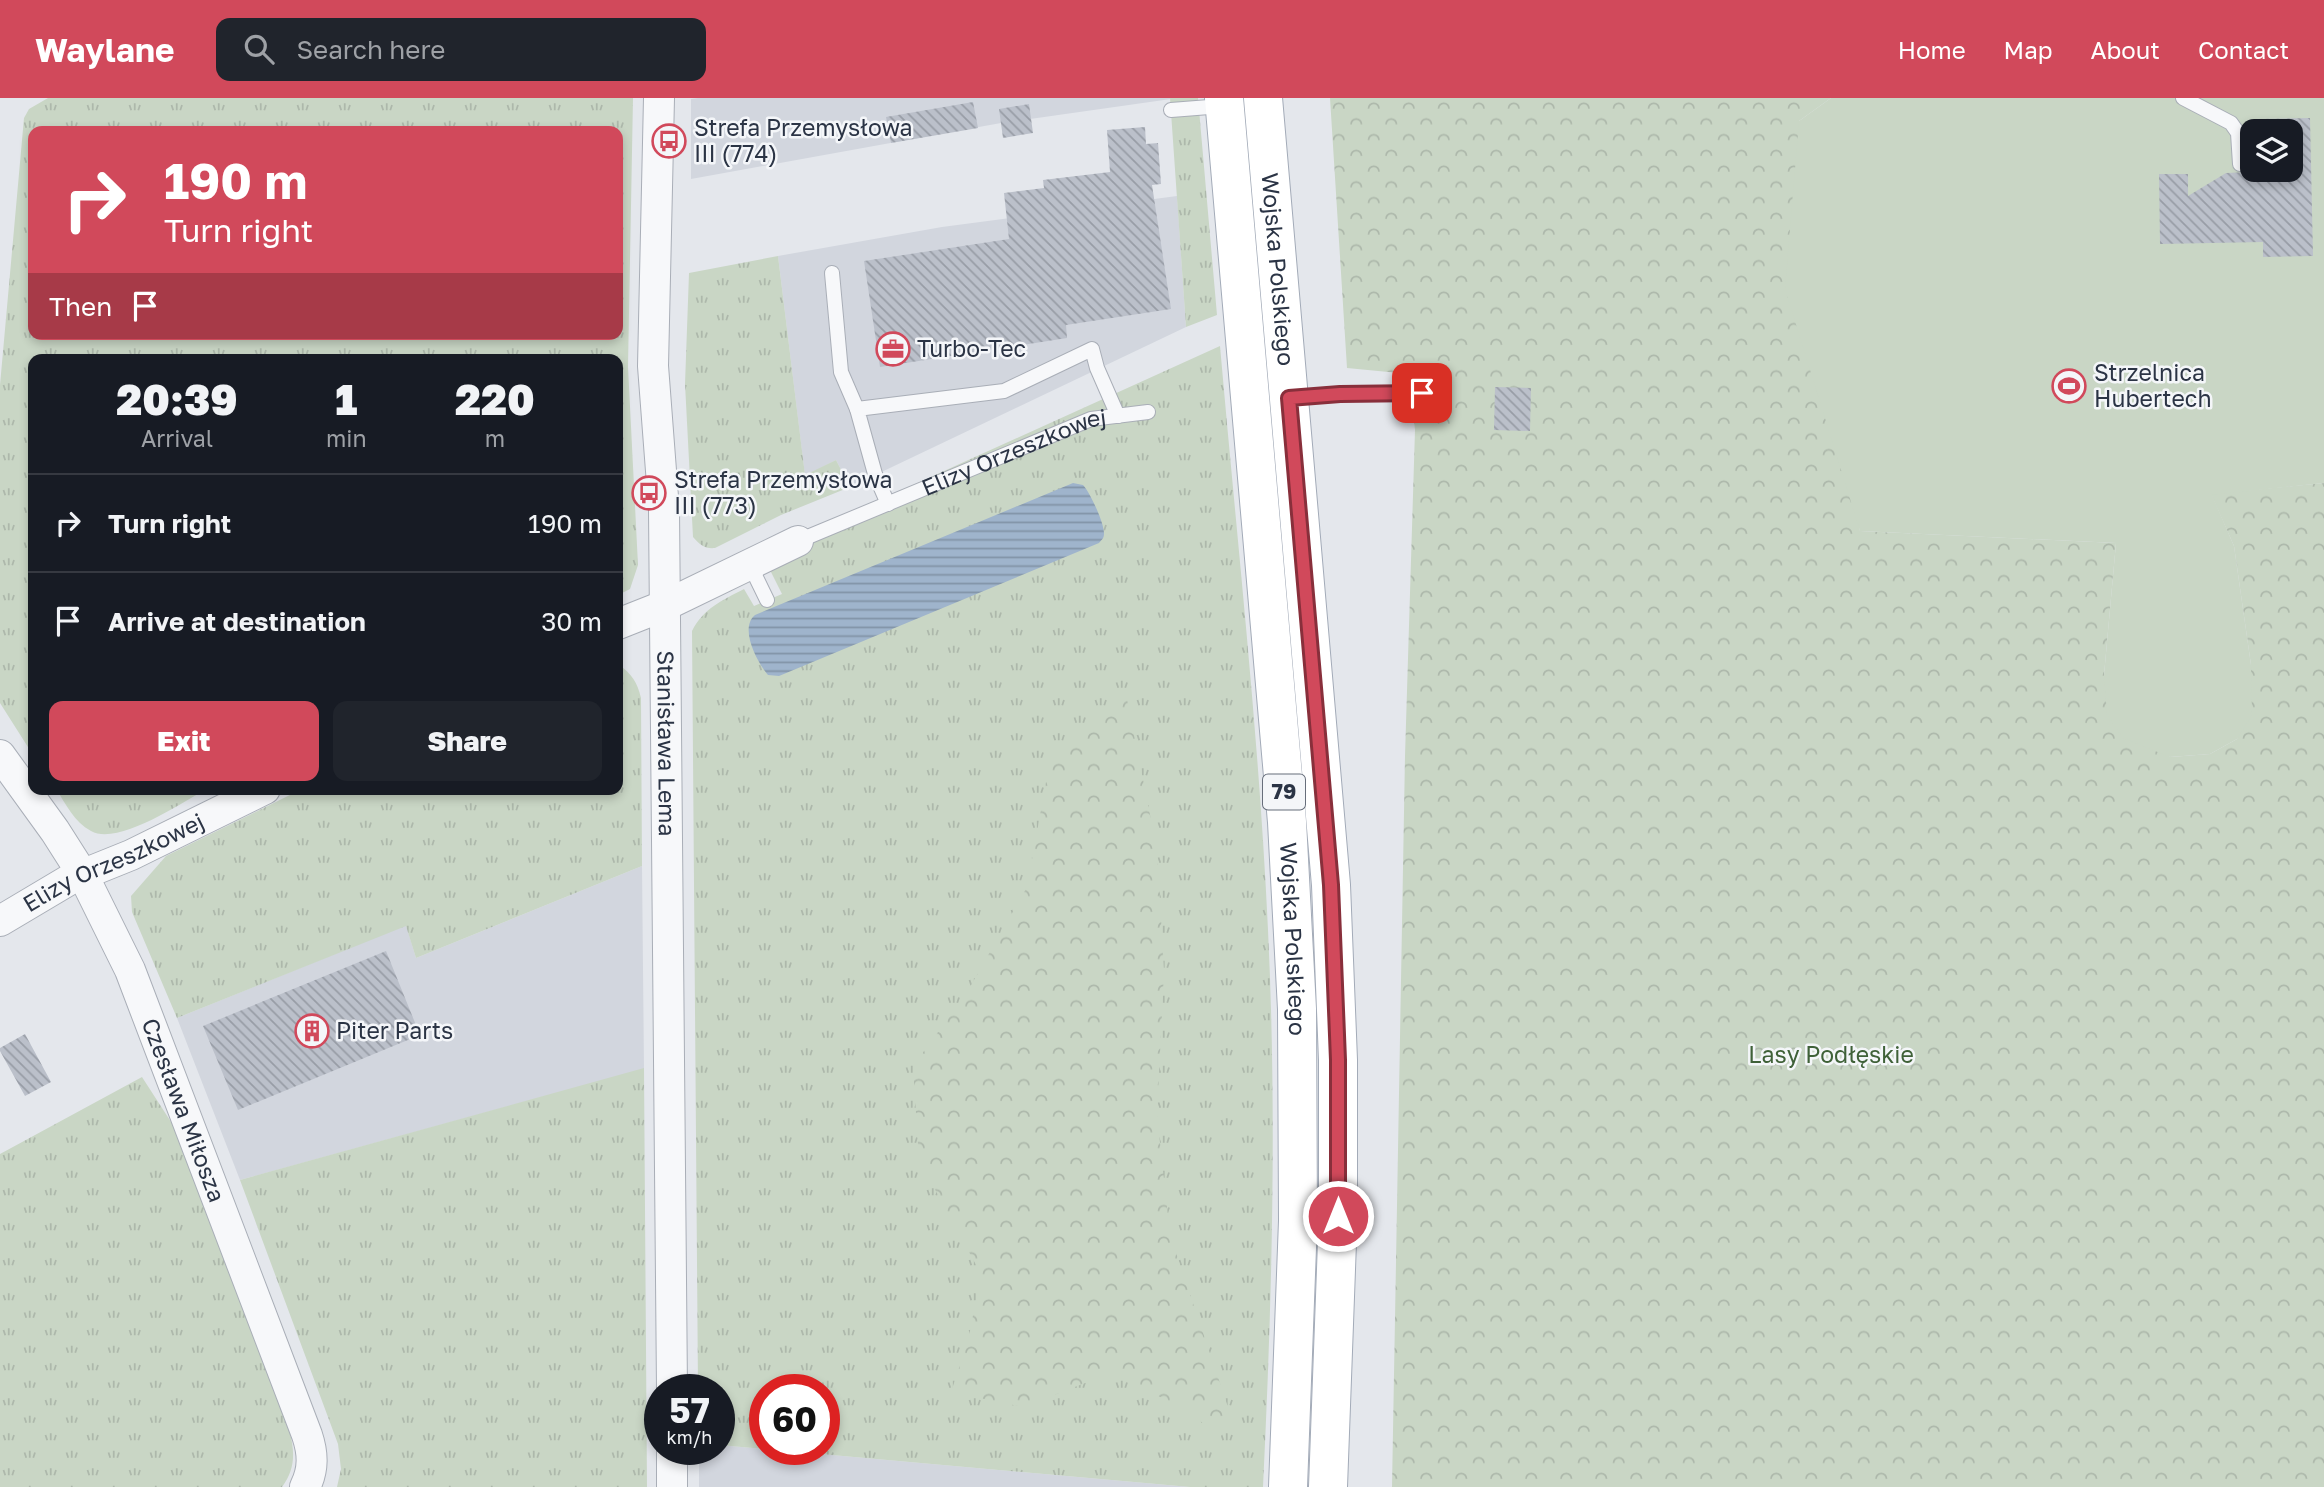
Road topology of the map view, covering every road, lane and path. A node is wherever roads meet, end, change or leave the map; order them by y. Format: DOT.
graph roads {
  1 [pos="659,98"];
  2 [pos="1264,98"];
  3 [pos="2183,98"];
  4 [pos="1224,102"];
  5 [pos="1171,110"];
  6 [pos="2239,164"];
  7 [pos="832,273"];
  8 [pos="1422,393"];
  9 [pos="1289,398"];
  10 [pos="857,409"];
  11 [pos="1148,412"];
  12 [pos="1118,416"];
  13 [pos="888,504"];
  14 [pos="798,541"];
  15 [pos="749,563"];
  16 [pos="768,600"];
  17 [pos="666,605"];
  18 [pos="623,622"];
  19 [pos="0,755"];
  20 [pos="28,794"];
  21 [pos="29,795"];
  22 [pos="253,795"];
  23 [pos="83,875"];
  24 [pos="0,921"];
  25 [pos="672,1374"];
  26 [pos="672,1465"];
  27 [pos="305,1487"];
  28 [pos="672,1487"];
  29 [pos="1289,1487"];
  30 [pos="1328,1487"];
  1 -- 17 [label="street, Stanisława Lema"];
  2 -- 9 [label="main road, Wojska Polskiego / 79"];
  3 -- 6 [label="lane"];
  4 -- 5 [label="lane"];
  4 -- 29 [label="main road, Wojska Polskiego / 79"];
  7 -- 10 [label="lane"];
  8 -- 9 [label="lane"];
  9 -- 30 [label="main road, Wojska Polskiego / 79"];
  10 -- 12 [label="lane"];
  10 -- 13 [label="lane"];
  11 -- 12 [label="lane, Elizy Orzeszkowej"];
  12 -- 13 [label="lane, Elizy Orzeszkowej"];
  13 -- 14 [label="lane, Elizy Orzeszkowej"];
  14 -- 15 [label="street, Elizy Orzeszkowej"];
  15 -- 16 [label="lane"];
  15 -- 17 [label="street, Elizy Orzeszkowej"];
  17 -- 18 [label="street, Elizy Orzeszkowej"];
  17 -- 25 [label="street, Stanisława Lema"];
  19 -- 20 [label="street, Czesława Miłosza"];
  21 -- 23 [label="street, Czesława Miłosza"];
  22 -- 23 [label="street, Elizy Orzeszkowej"];
  23 -- 24 [label="street, Elizy Orzeszkowej"];
  23 -- 27 [label="street, Czesława Miłosza"];
  26 -- 28 [label="street"];
}
